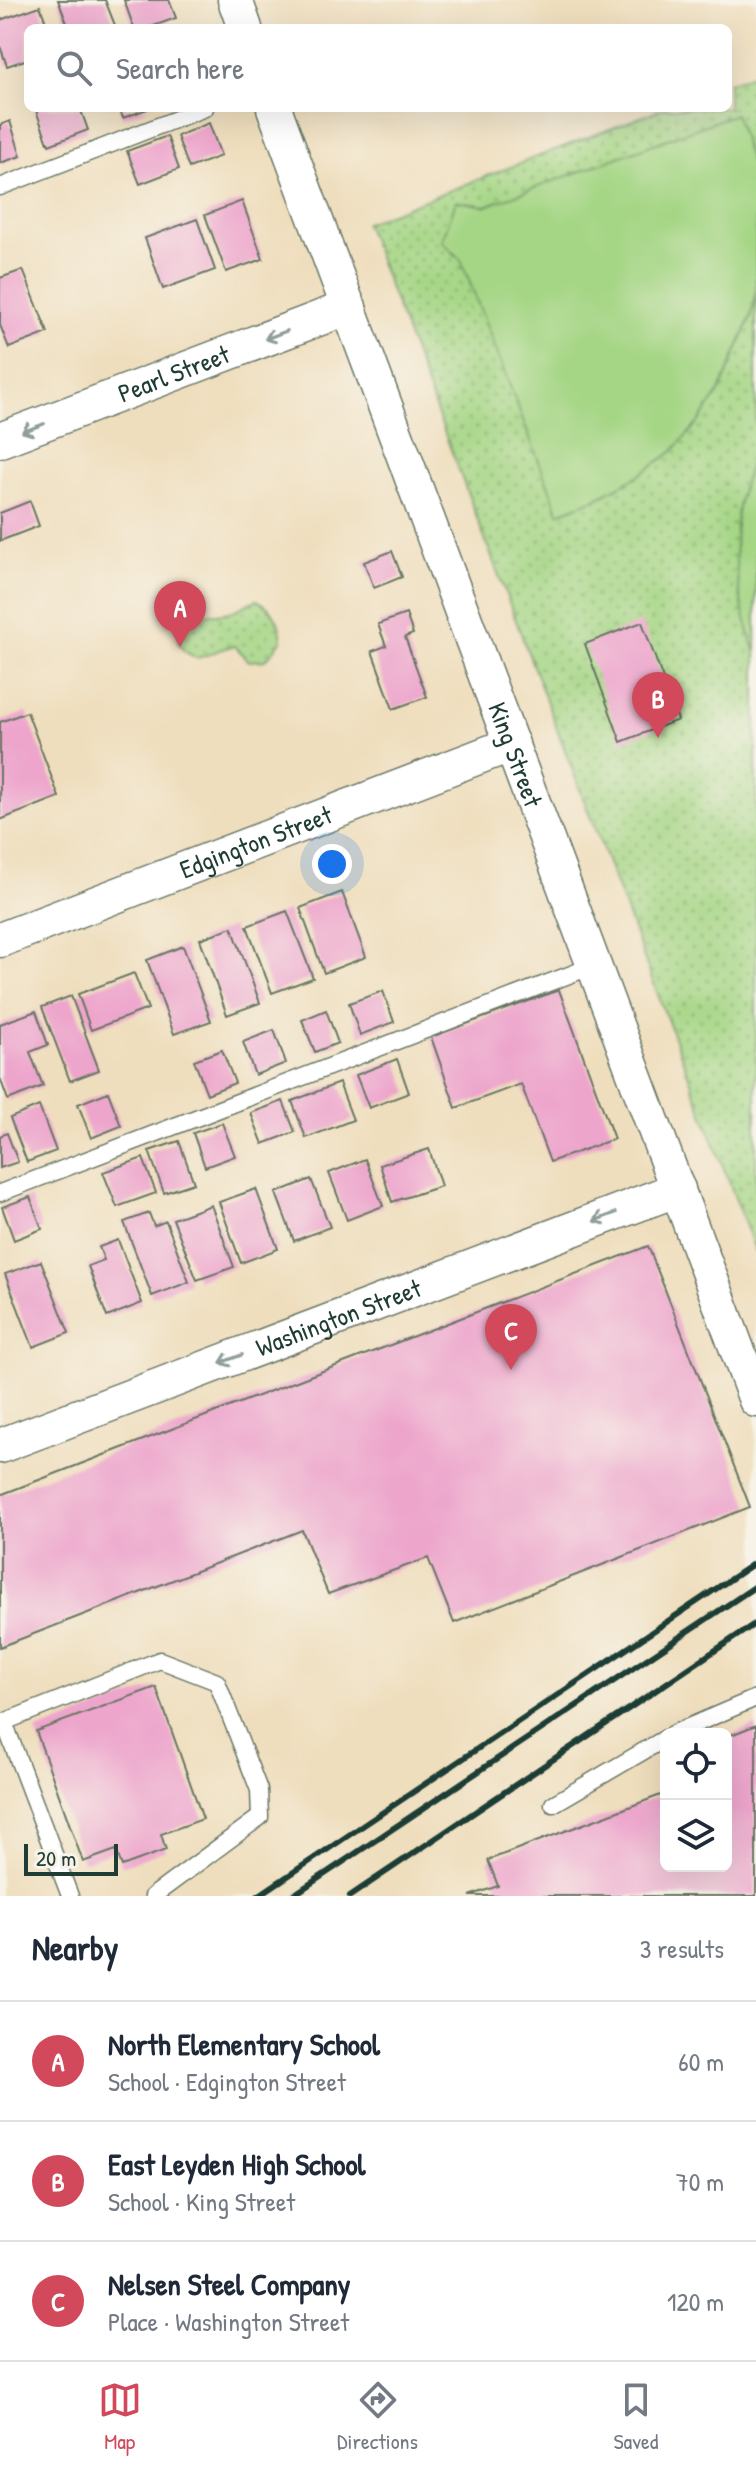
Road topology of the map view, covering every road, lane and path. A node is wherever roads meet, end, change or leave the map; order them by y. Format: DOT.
graph roads {
  1 [pos="235,0"];
  2 [pos="244,24"];
  3 [pos="195,112"];
  4 [pos="276,112"];
  5 [pos="0,187"];
  6 [pos="349,307"];
  7 [pos="0,440"];
  8 [pos="512,744"];
  9 [pos="0,940"];
  10 [pos="595,965"];
  11 [pos="678,1189"];
  12 [pos="0,1193"];
  13 [pos="756,1400"];
  14 [pos="0,1446"];
  15 [pos="756,1698"];
  16 [pos="686,1728"];
  17 [pos="660,1742"];
  18 [pos="553,1804"];
  19 [pos="70,1896"];
  20 [pos="153,1896"];
  1 -- 2 [label="street"];
  3 -- 5 [label="lane"];
  4 -- 6 [label="street, King Street"];
  6 -- 7 [label="street, Pearl Street, one-way"];
  6 -- 8 [label="street, King Street"];
  8 -- 9 [label="street, Edgington Street"];
  8 -- 10 [label="street, King Street"];
  10 -- 11 [label="street, King Street"];
  10 -- 12 [label="lane"];
  11 -- 13 [label="street, King Street"];
  11 -- 14 [label="street, Washington Street, one-way"];
  15 -- 16 [label="lane"];
  17 -- 18 [label="lane"];
  19 -- 20 [label="lane"];
}
